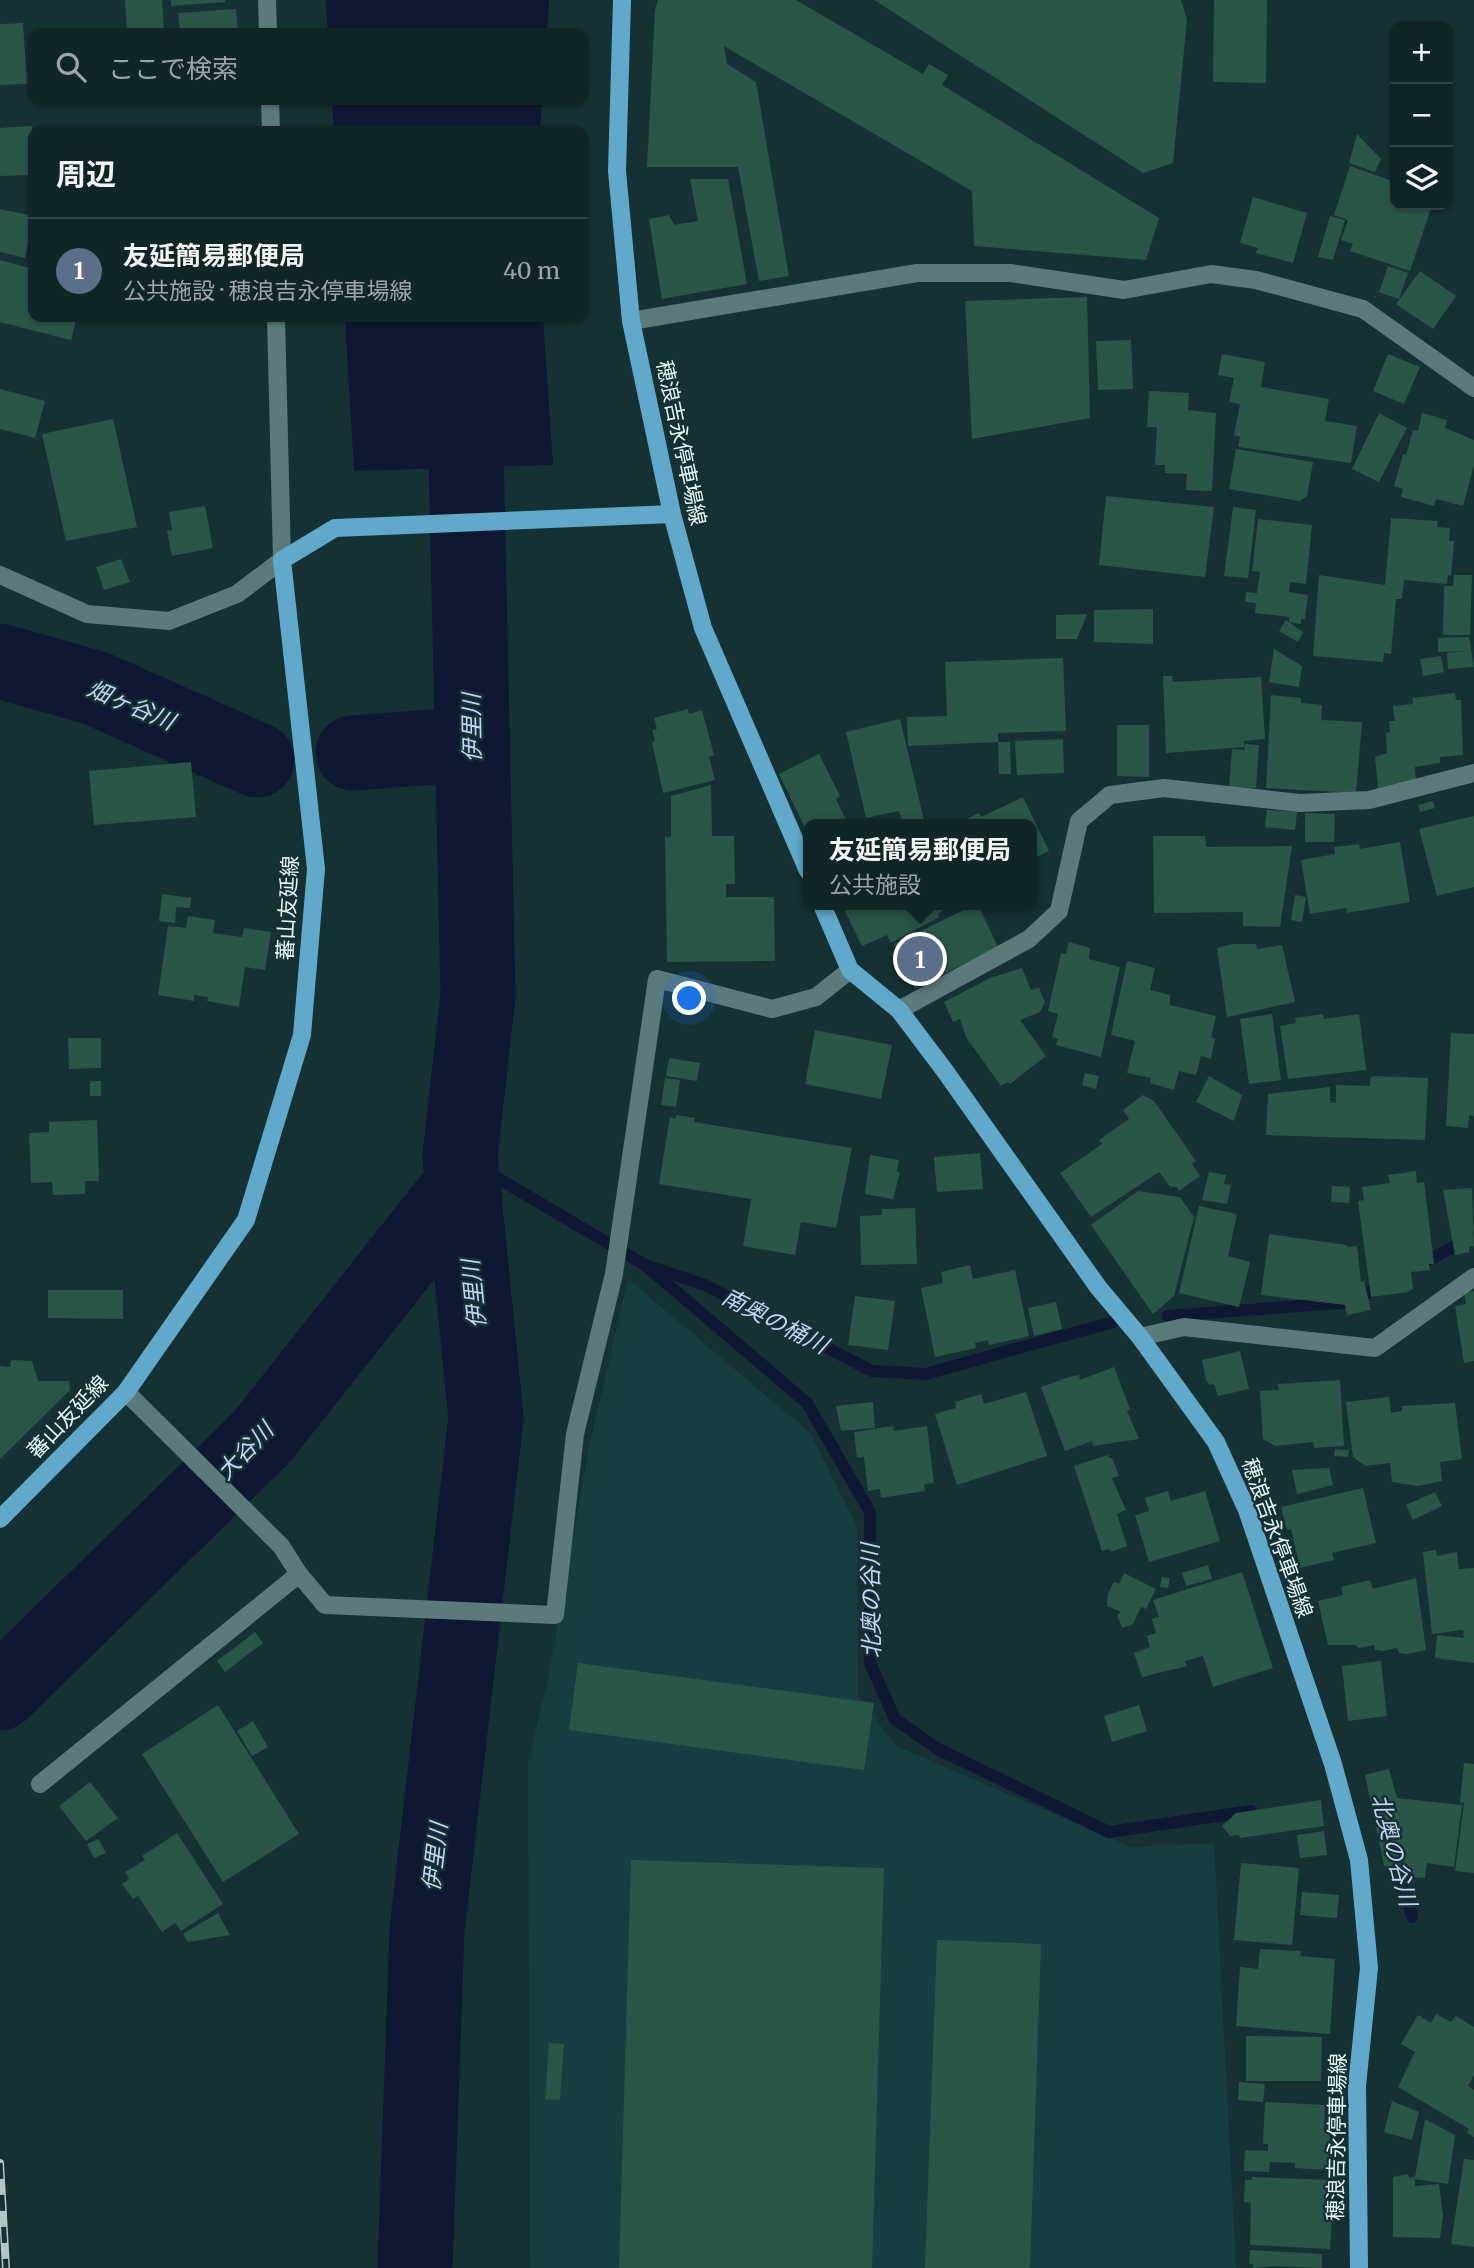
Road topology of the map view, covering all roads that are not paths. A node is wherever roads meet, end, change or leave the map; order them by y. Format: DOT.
graph roads {
  1 [pos="267,0"];
  2 [pos="622,0"];
  3 [pos="268,28"];
  4 [pos="270,105"];
  5 [pos="271,126"];
  6 [pos="631,321"];
  7 [pos="276,322"];
  8 [pos="1474,388"];
  9 [pos="672,514"];
  10 [pos="282,560"];
  11 [pos="0,575"];
  12 [pos="1474,773"];
  13 [pos="803,860"];
  14 [pos="824,910"];
  15 [pos="850,970"];
  16 [pos="899,1010"];
  17 [pos="1474,1277"];
  18 [pos="1140,1337"];
  19 [pos="126,1392"];
  20 [pos="0,1519"];
  21 [pos="299,1574"];
  22 [pos="40,1784"];
  23 [pos="1359,2268"];
  1 -- 3 [label="street"];
  2 -- 6 [label="main road, 穂浪吉永停車場線"];
  4 -- 5 [label="street"];
  6 -- 8 [label="street"];
  6 -- 9 [label="main road, 穂浪吉永停車場線"];
  7 -- 10 [label="street"];
  9 -- 10 [label="main road"];
  9 -- 13 [label="main road, 穂浪吉永停車場線"];
  10 -- 11 [label="street"];
  10 -- 19 [label="main road, 蕃山友延線"];
  12 -- 16 [label="street"];
  14 -- 15 [label="main road, 穂浪吉永停車場線"];
  15 -- 16 [label="main road, 穂浪吉永停車場線"];
  15 -- 21 [label="street"];
  16 -- 18 [label="main road, 穂浪吉永停車場線"];
  17 -- 18 [label="street"];
  18 -- 23 [label="main road, 穂浪吉永停車場線"];
  19 -- 20 [label="main road, 蕃山友延線"];
  19 -- 21 [label="street"];
  21 -- 22 [label="street"];
}
